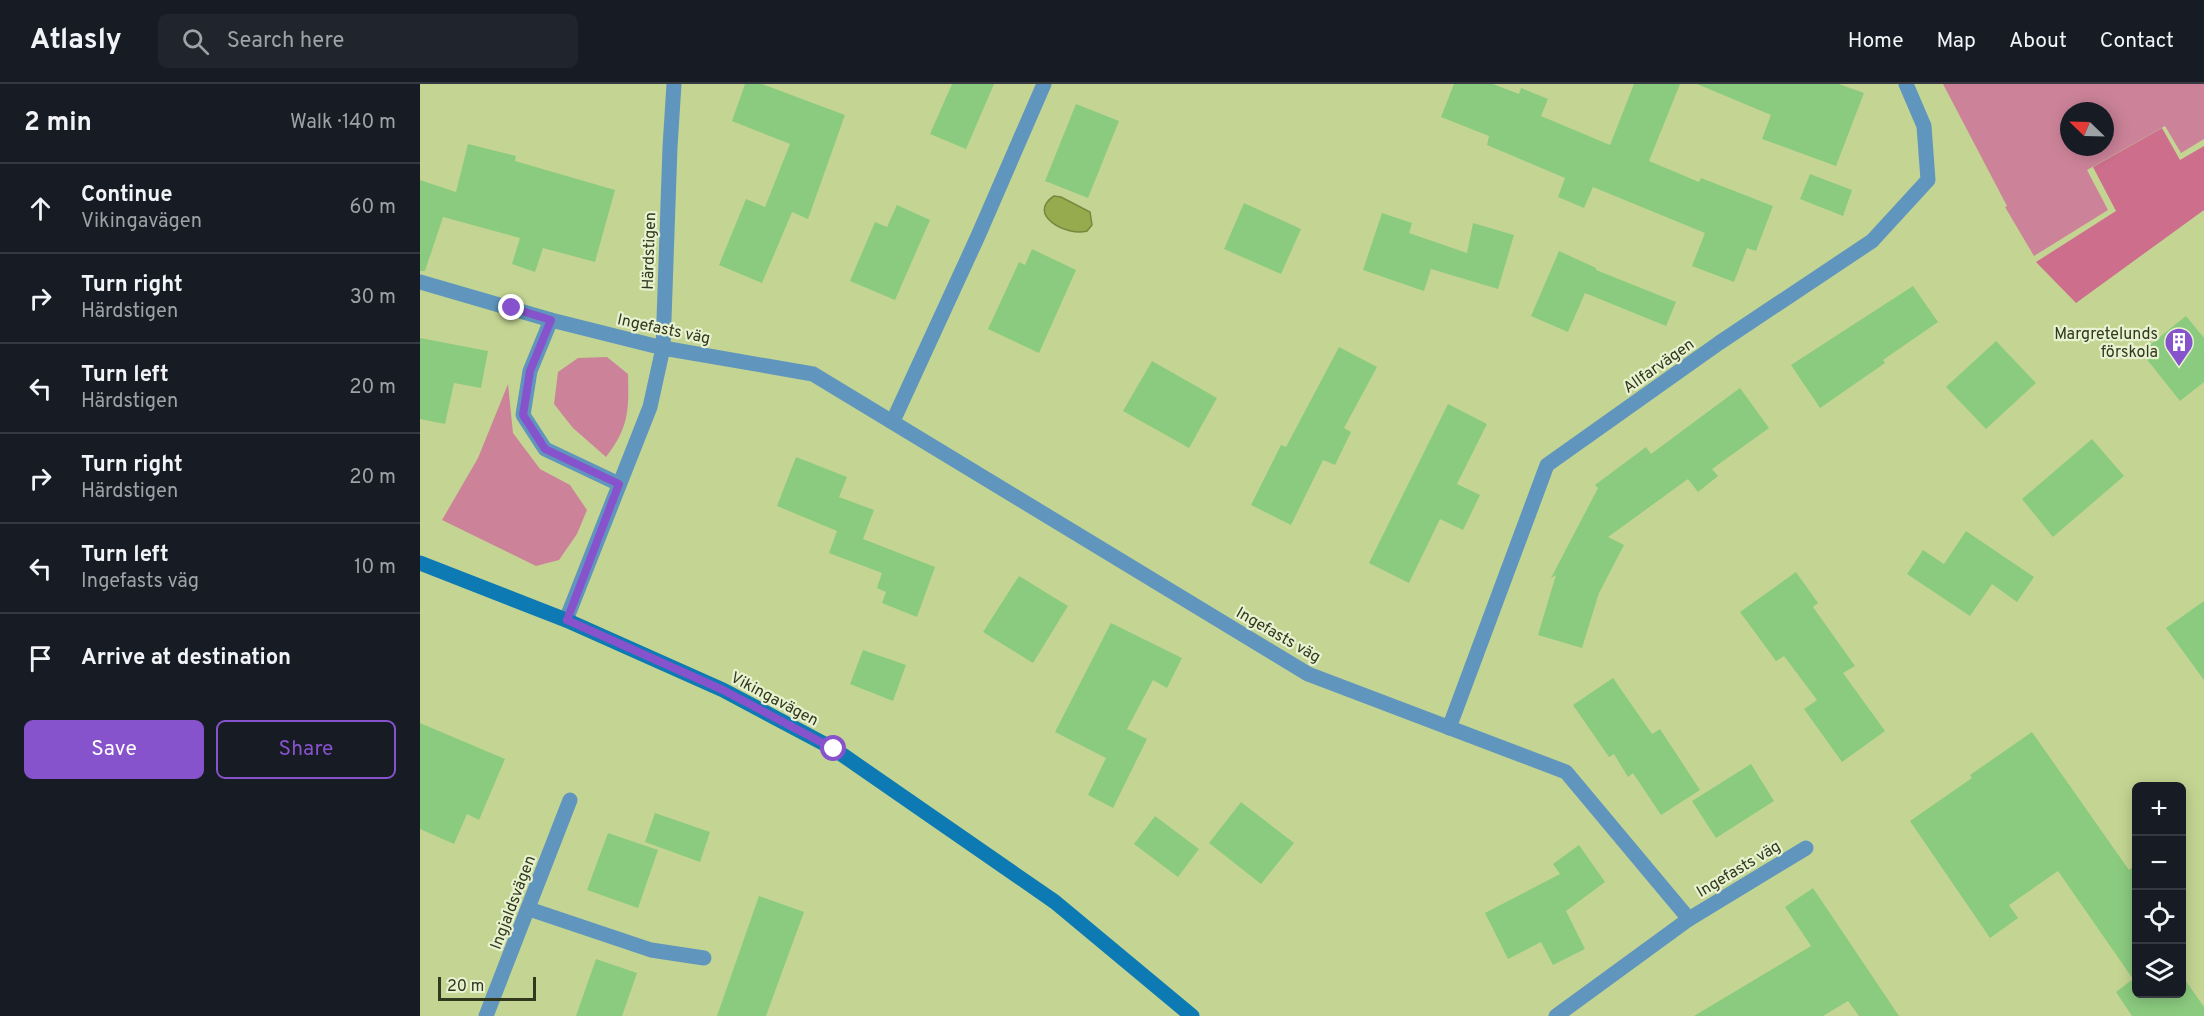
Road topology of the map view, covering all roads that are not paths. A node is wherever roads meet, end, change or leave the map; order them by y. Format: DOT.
graph roads {
  1 [pos="674,84"];
  2 [pos="1044,84"];
  3 [pos="1906,84"];
  4 [pos="420,282"];
  5 [pos="551,320"];
  6 [pos="663,348"];
  7 [pos="893,421"];
  8 [pos="619,484"];
  9 [pos="420,563"];
  10 [pos="567,620"];
  11 [pos="1449,728"];
  12 [pos="570,800"];
  13 [pos="1806,848"];
  14 [pos="530,909"];
  15 [pos="1689,919"];
  16 [pos="704,958"];
  17 [pos="486,1016"];
  18 [pos="1192,1016"];
  19 [pos="1556,1016"];
  1 -- 6 [label="street, Härdstigen"];
  2 -- 7 [label="street"];
  3 -- 11 [label="street, Allfarvägen"];
  4 -- 5 [label="street, Ingefasts väg"];
  5 -- 6 [label="street, Ingefasts väg"];
  5 -- 8 [label="street"];
  6 -- 7 [label="street, Ingefasts väg"];
  6 -- 8 [label="street, Härdstigen"];
  7 -- 11 [label="street, Ingefasts väg"];
  8 -- 10 [label="street, Härdstigen"];
  9 -- 10 [label="main road, Vikingavägen"];
  10 -- 18 [label="main road, Vikingavägen"];
  11 -- 15 [label="street, Ingefasts väg"];
  12 -- 14 [label="street, Ingjaldsvägen"];
  13 -- 15 [label="street, Ingefasts väg"];
  14 -- 16 [label="street"];
  14 -- 17 [label="street, Ingjaldsvägen"];
  15 -- 19 [label="street, Ingefasts väg"];
}
